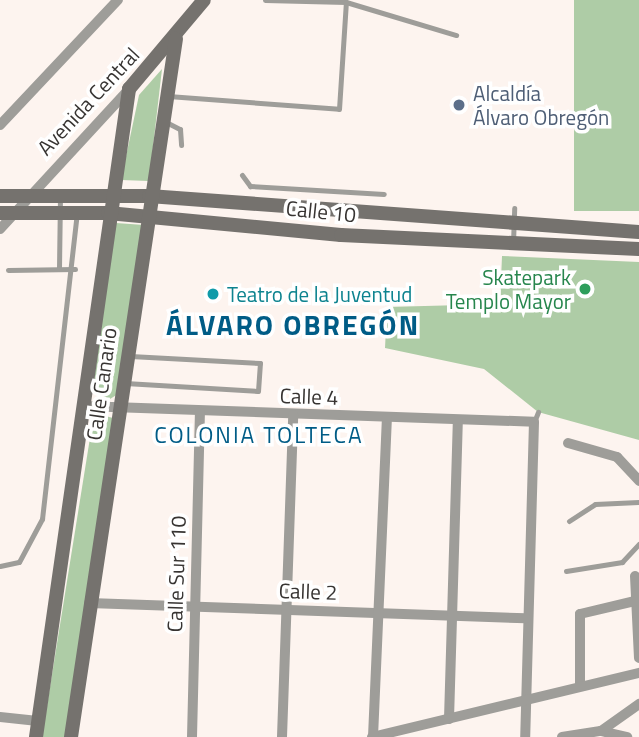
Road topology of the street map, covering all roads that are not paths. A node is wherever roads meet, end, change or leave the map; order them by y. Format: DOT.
graph roads {
  1 [pos="118,0"];
  2 [pos="204,0"];
  3 [pos="265,0"];
  4 [pos="346,2"];
  5 [pos="456,35"];
  6 [pos="176,38"];
  7 [pos="129,89"];
  8 [pos="165,95"];
  9 [pos="161,120"];
  10 [pos="0,125"];
  11 [pos="181,145"];
  12 [pos="242,175"];
  13 [pos="60,194"];
  14 [pos="78,194"];
  15 [pos="111,194"];
  16 [pos="384,194"];
  17 [pos="29,195"];
  18 [pos="0,196"];
  19 [pos="149,196"];
  20 [pos="514,208"];
  21 [pos="60,211"];
  22 [pos="77,211"];
  23 [pos="7,213"];
  24 [pos="108,213"];
  25 [pos="147,215"];
  26 [pos="513,225"];
  27 [pos="0,229"];
  28 [pos="639,232"];
  29 [pos="513,244"];
  30 [pos="639,249"];
  31 [pos="59,268"];
  32 [pos="75,269"];
  33 [pos="9,270"];
  34 [pos="126,356"];
  35 [pos="123,383"];
  36 [pos="83,406"];
  37 [pos="119,408"];
  38 [pos="200,412"];
  39 [pos="293,415"];
  40 [pos="387,418"];
  41 [pos="458,420"];
  42 [pos="568,443"];
  43 [pos="639,481"];
  44 [pos="639,502"];
  45 [pos="569,522"];
  46 [pos="639,544"];
  47 [pos="0,566"];
  48 [pos="566,571"];
  49 [pos="635,576"];
  50 [pos="637,600"];
  51 [pos="89,603"];
  52 [pos="194,605"];
  53 [pos="287,610"];
  54 [pos="377,612"];
  55 [pos="452,614"];
  56 [pos="526,618"];
  57 [pos="639,657"];
  58 [pos="639,673"];
  59 [pos="580,686"];
  60 [pos="524,701"];
  61 [pos="639,704"];
  62 [pos="0,717"];
  63 [pos="449,719"];
  64 [pos="38,721"];
  65 [pos="601,731"];
  66 [pos="36,737"];
  67 [pos="71,737"];
  68 [pos="192,737"];
  69 [pos="282,737"];
  70 [pos="373,737"];
  71 [pos="525,737"];
  72 [pos="562,737"];
  73 [pos="627,737"];
  1 -- 10 [label="street"];
  2 -- 6 [label="street, Avenida Central"];
  3 -- 4 [label="lane"];
  4 -- 5 [label="lane"];
  4 -- 8 [label="lane"];
  6 -- 7 [label="street, Avenida Central"];
  6 -- 8 [label="street, Calle Canario"];
  7 -- 15 [label="street, Calle Canario"];
  7 -- 17 [label="street, Avenida Central"];
  8 -- 9 [label="street, Calle Canario"];
  9 -- 11 [label="lane"];
  9 -- 19 [label="street, Calle Canario"];
  12 -- 16 [label="lane"];
  13 -- 14 [label="street, Calle 10"];
  13 -- 17 [label="street, Calle 10"];
  13 -- 21 [label="lane"];
  14 -- 15 [label="street, Calle 10"];
  14 -- 22 [label="lane"];
  15 -- 19 [label="street, Calle 10"];
  15 -- 24 [label="street, Calle Canario"];
  17 -- 18 [label="street, Calle 10"];
  17 -- 23 [label="street, Avenida Central"];
  19 -- 25 [label="street, Calle Canario"];
  19 -- 26 [label="street, Calle 10"];
  20 -- 26 [label="lane"];
  21 -- 22 [label="street, Calle 10"];
  21 -- 23 [label="street, Calle 10"];
  21 -- 31 [label="lane"];
  22 -- 24 [label="street, Calle 10"];
  22 -- 32 [label="lane"];
  23 -- 27 [label="street, Avenida Central"];
  24 -- 25 [label="street, Calle 10"];
  24 -- 36 [label="street, Calle Canario"];
  25 -- 29 [label="street, Calle 10"];
  25 -- 34 [label="street, Calle Canario"];
  26 -- 28 [label="street, Calle 10"];
  26 -- 29 [label="lane"];
  29 -- 30 [label="street, Calle 10"];
  31 -- 32 [label="lane"];
  31 -- 33 [label="lane"];
  32 -- 47 [label="lane"];
  34 -- 35 [label="street, Calle Canario"];
  34 -- 35 [label="lane"];
  35 -- 37 [label="street, Calle Canario"];
  36 -- 37 [label="street, Calle 4"];
  36 -- 64 [label="street, Calle Canario"];
  37 -- 38 [label="street, Calle 4"];
  37 -- 51 [label="street, Calle Canario"];
  38 -- 39 [label="street, Calle 4"];
  38 -- 52 [label="street, Calle Sur 110"];
  39 -- 40 [label="street, Calle 4"];
  39 -- 53 [label="street"];
  40 -- 41 [label="street, Calle 4"];
  40 -- 54 [label="street"];
  41 -- 55 [label="street"];
  41 -- 56 [label="street, Calle 4"];
  42 -- 43 [label="street"];
  44 -- 45 [label="lane"];
  46 -- 48 [label="lane"];
  49 -- 50 [label="street"];
  50 -- 57 [label="street"];
  50 -- 59 [label="street"];
  51 -- 52 [label="street, Calle 2"];
  51 -- 67 [label="street, Calle Canario"];
  52 -- 53 [label="street, Calle 2"];
  52 -- 68 [label="street, Calle Sur 110"];
  53 -- 54 [label="street, Calle 2"];
  53 -- 69 [label="street"];
  54 -- 55 [label="street, Calle 2"];
  54 -- 70 [label="street"];
  55 -- 56 [label="street, Calle 2"];
  55 -- 63 [label="street"];
  56 -- 60 [label="street"];
  58 -- 59 [label="street"];
  59 -- 60 [label="street"];
  60 -- 63 [label="street"];
  60 -- 71 [label="street"];
  61 -- 65 [label="street"];
  62 -- 64 [label="street"];
  63 -- 70 [label="street"];
  64 -- 66 [label="street, Calle Canario"];
  65 -- 72 [label="street"];
  65 -- 73 [label="street"];
}
